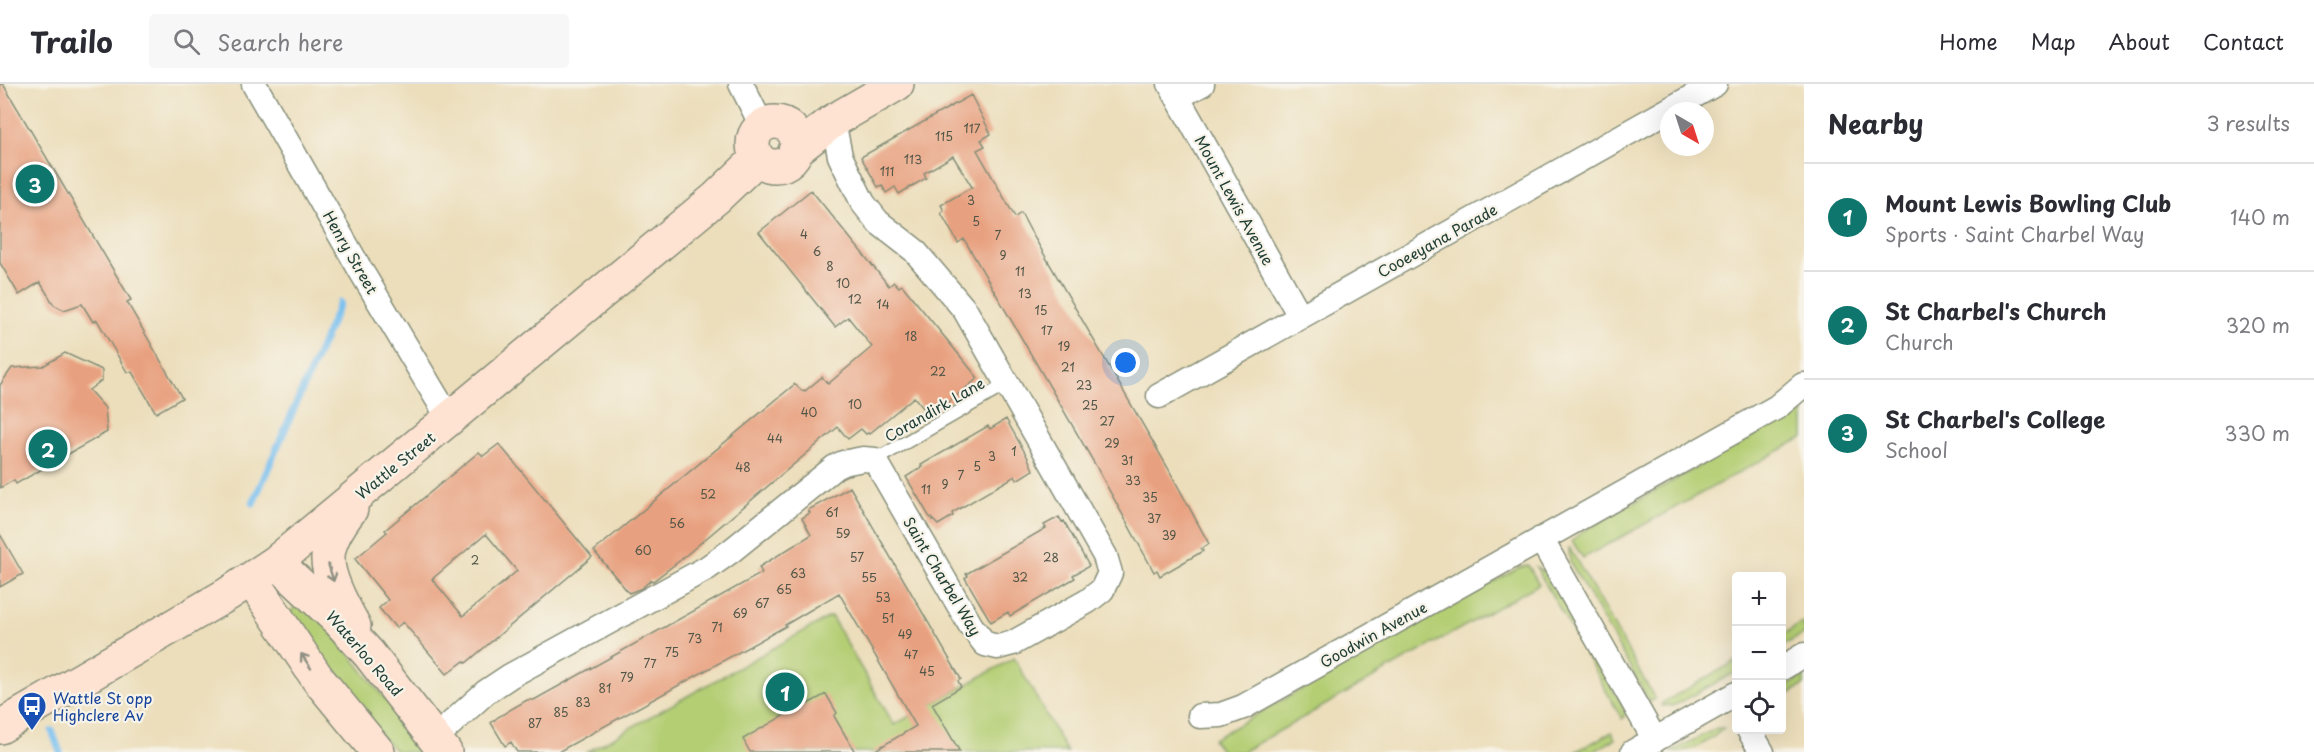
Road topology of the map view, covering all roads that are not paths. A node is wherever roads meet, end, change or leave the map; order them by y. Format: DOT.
graph roads {
  1 [pos="254,84"];
  2 [pos="741,84"];
  3 [pos="860,84"];
  4 [pos="897,84"];
  5 [pos="1202,84"];
  6 [pos="1715,84"];
  7 [pos="1174,91"];
  8 [pos="833,121"];
  9 [pos="781,134"];
  10 [pos="1300,316"];
  11 [pos="1007,384"];
  12 [pos="1803,385"];
  13 [pos="1159,396"];
  14 [pos="450,420"];
  15 [pos="875,460"];
  16 [pos="370,485"];
  17 [pos="1541,539"];
  18 [pos="263,571"];
  19 [pos="369,654"];
  20 [pos="1804,655"];
  21 [pos="1786,666"];
  22 [pos="1732,701"];
  23 [pos="4,715"];
  24 [pos="1200,716"];
  25 [pos="1752,734"];
  26 [pos="1655,740"];
  27 [pos="440,745"];
  28 [pos="378,752"];
  29 [pos="1633,752"];
  30 [pos="1762,752"];
  1 -- 14 [label="street, Henry Street"];
  2 -- 9 [label="street"];
  3 -- 9 [label="main road"];
  4 -- 8 [label="main road"];
  5 -- 7 [label="street"];
  6 -- 10 [label="street, Cooeeyana Parade"];
  7 -- 10 [label="street, Mount Lewis Avenue"];
  8 -- 9 [label="main road"];
  8 -- 11 [label="street, Saint Charbel Way"];
  9 -- 14 [label="main road, Wattle Street"];
  10 -- 13 [label="street, Cooeeyana Parade"];
  11 -- 15 [label="lane, Corandirk Lane"];
  11 -- 15 [label="street, Saint Charbel Way"];
  12 -- 17 [label="street, Goodwin Avenue"];
  14 -- 16 [label="main road, Wattle Street"];
  15 -- 27 [label="street"];
  16 -- 18 [label="main road, Wattle Street"];
  16 -- 19 [label="main road, one-way"];
  17 -- 24 [label="street, Goodwin Avenue"];
  17 -- 26 [label="street"];
  18 -- 19 [label="main road, Waterloo Road"];
  18 -- 23 [label="main road, Wattle Street"];
  28 -- 18 [label="main road, one-way"];
  19 -- 27 [label="main road, Waterloo Road"];
  20 -- 21 [label="street"];
  22 -- 26 [label="street"];
  25 -- 30 [label="street"];
  26 -- 29 [label="street"];
}
